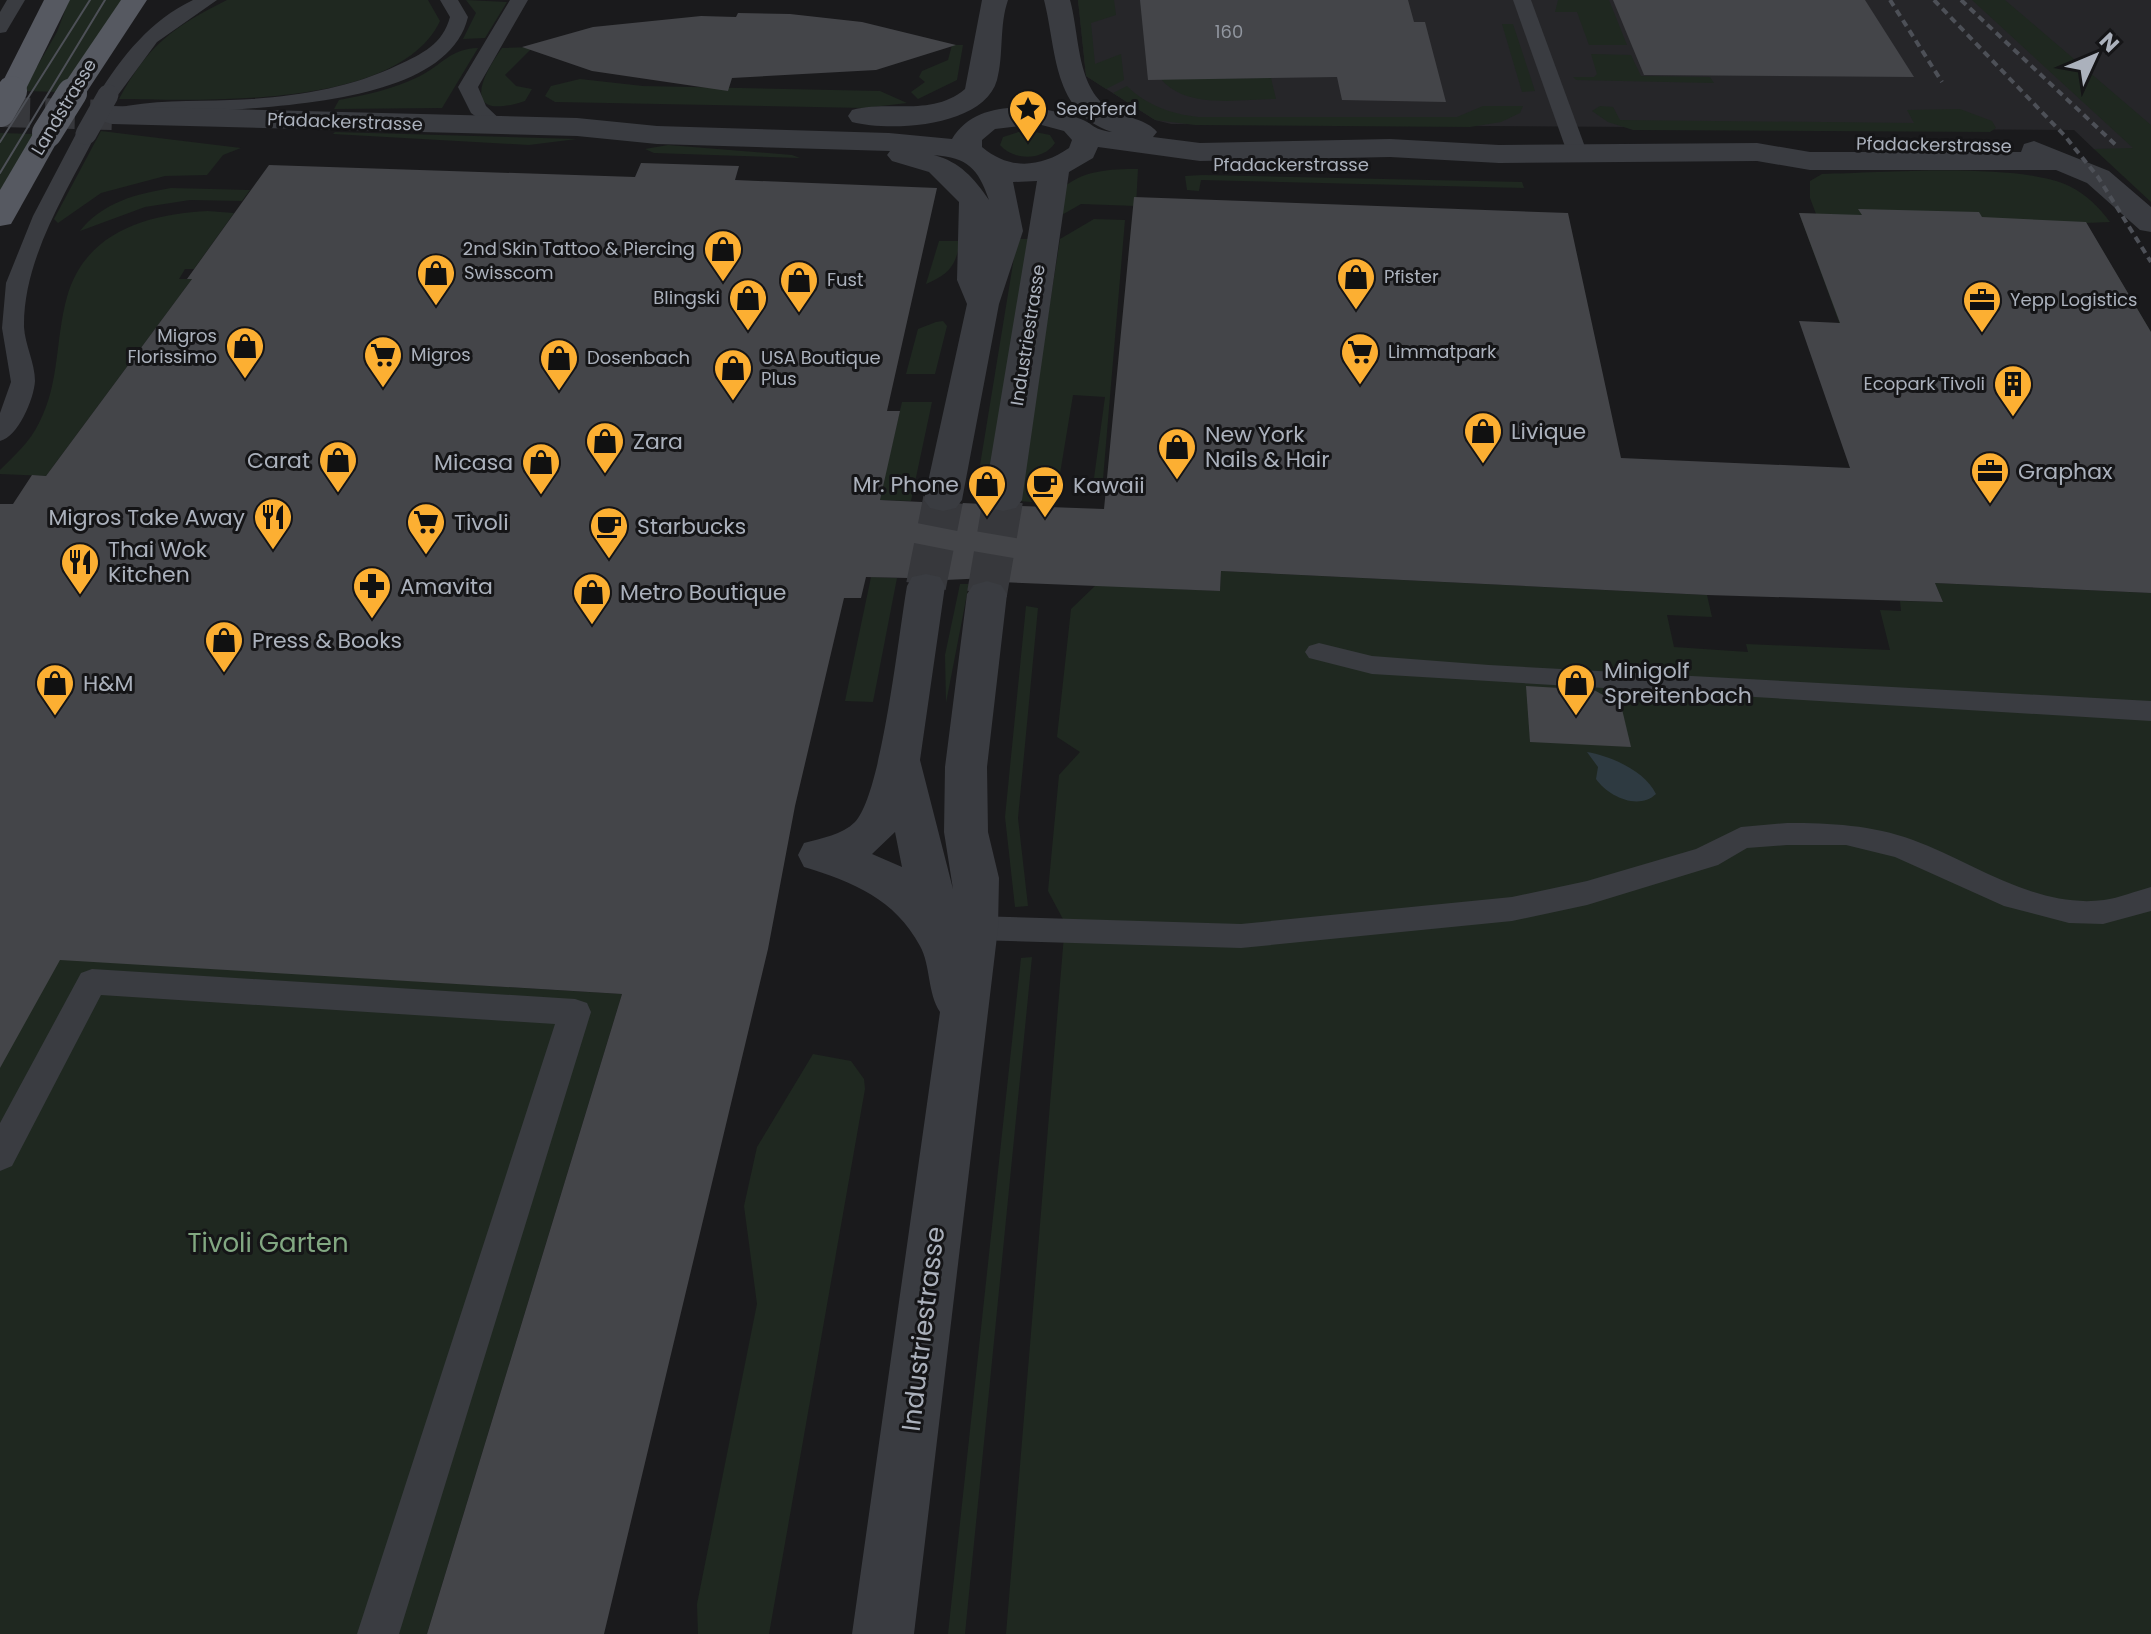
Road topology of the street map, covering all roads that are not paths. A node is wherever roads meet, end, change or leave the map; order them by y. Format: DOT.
graph roads {
  1 [pos="16,0"];
  2 [pos="57,0"];
  3 [pos="134,0"];
  4 [pos="208,0"];
  5 [pos="449,0"];
  6 [pos="519,0"];
  7 [pos="995,0"];
  8 [pos="1002,0"];
  9 [pos="1054,0"];
  10 [pos="1522,0"];
  11 [pos="0,28"];
  12 [pos="1012,55"];
  13 [pos="6,102"];
  14 [pos="110,105"];
  15 [pos="1057,118"];
  16 [pos="497,126"];
  17 [pos="577,127"];
  18 [pos="969,127"];
  19 [pos="644,133"];
  20 [pos="1082,145"];
  21 [pos="1499,154"];
  22 [pos="1578,155"];
  23 [pos="993,168"];
  24 [pos="958,180"];
  25 [pos="0,217"];
  26 [pos="2151,223"];
  27 [pos="983,304"];
  28 [pos="0,434"];
  29 [pos="943,500"];
  30 [pos="1003,500"];
  31 [pos="926,586"];
  32 [pos="987,594"];
  33 [pos="1319,652"];
  34 [pos="2151,711"];
  35 [pos="899,755"];
  36 [pos="966,832"];
  37 [pos="820,855"];
  38 [pos="924,861"];
  39 [pos="2151,899"];
  40 [pos="960,938"];
  41 [pos="0,1156"];
  42 [pos="378,1634"];
  43 [pos="883,1634"];
  1 -- 11 [label="lane"];
  2 -- 13 [label="main road"];
  3 -- 25 [label="main road, Landstrasse, bridge"];
  4 -- 14 [label="lane"];
  5 -- 14 [label="lane"];
  6 -- 16 [label="lane"];
  7 -- 18 [label="street"];
  8 -- 12 [label="street"];
  9 -- 15 [label="street"];
  9 -- 20 [label="street"];
  10 -- 22 [label="lane"];
  14 -- 16 [label="street, Pfadackerstrasse"];
  14 -- 28 [label="lane, bridge"];
  15 -- 18 [label="street"];
  15 -- 20 [label="street"];
  16 -- 17 [label="street, Pfadackerstrasse"];
  17 -- 18 [label="street, Pfadackerstrasse"];
  17 -- 19 [label="street, Pfadackerstrasse"];
  18 -- 19 [label="street, Pfadackerstrasse"];
  18 -- 23 [label="street"];
  19 -- 24 [label="street, Pfadackerstrasse"];
  20 -- 21 [label="street, Pfadackerstrasse"];
  20 -- 21 [label="street, Pfadackerstrasse"];
  20 -- 23 [label="street"];
  20 -- 30 [label="street, Industriestrasse"];
  21 -- 22 [label="street, Pfadackerstrasse"];
  22 -- 26 [label="street, Pfadackerstrasse"];
  23 -- 27 [label="street, Industriestrasse"];
  24 -- 27 [label="street, Industriestrasse"];
  27 -- 29 [label="street, Industriestrasse"];
  31 -- 35 [label="street, Industriestrasse"];
  32 -- 36 [label="street, Industriestrasse"];
  33 -- 34 [label="lane"];
  35 -- 37 [label="street"];
  35 -- 38 [label="street, Industriestrasse"];
  36 -- 38 [label="street"];
  36 -- 40 [label="street, Industriestrasse"];
  37 -- 38 [label="street"];
  37 -- 40 [label="street"];
  38 -- 40 [label="street, Industriestrasse"];
  39 -- 40 [label="lane"];
  40 -- 43 [label="street, Industriestrasse"];
  41 -- 42 [label="lane"];
}
